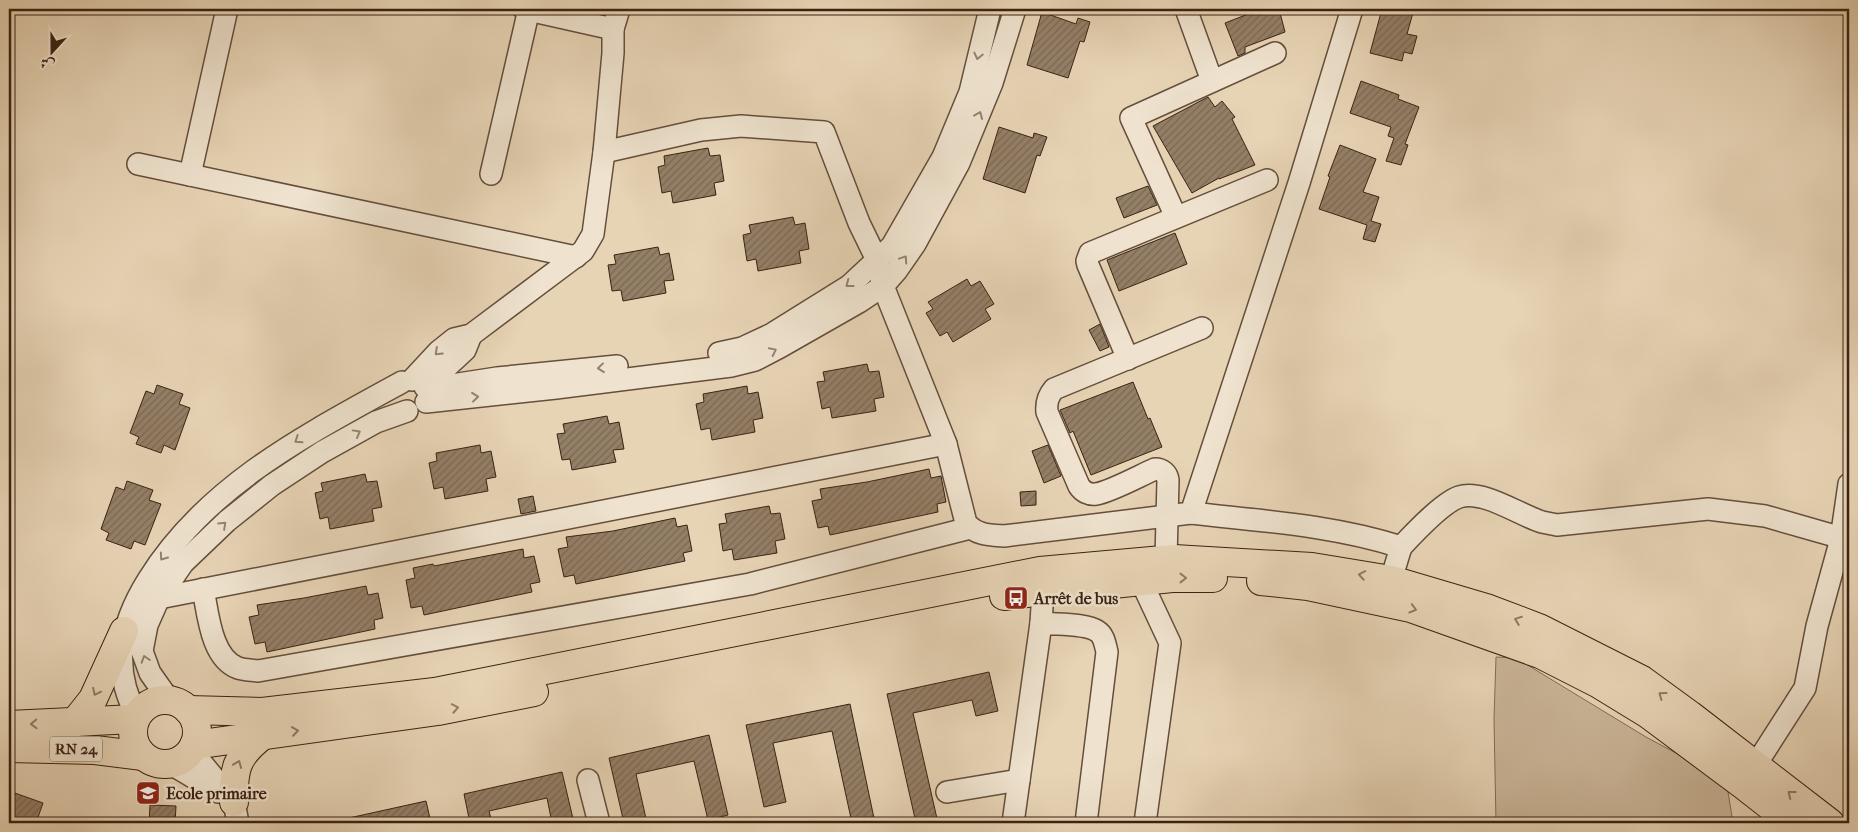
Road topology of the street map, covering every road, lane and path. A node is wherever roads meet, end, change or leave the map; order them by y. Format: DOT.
graph roads {
  1 [pos="227,9"];
  2 [pos="527,9"];
  3 [pos="618,9"];
  4 [pos="990,9"];
  5 [pos="1015,9"];
  6 [pos="1186,9"];
  7 [pos="1352,9"];
  8 [pos="613,29"];
  9 [pos="1275,53"];
  10 [pos="1212,81"];
  11 [pos="604,152"];
  12 [pos="138,164"];
  13 [pos="190,174"];
  14 [pos="491,174"];
  15 [pos="1267,180"];
  16 [pos="1176,217"];
  17 [pos="576,258"];
  18 [pos="877,260"];
  19 [pos="883,286"];
  20 [pos="1202,328"];
  21 [pos="1128,359"];
  22 [pos="416,392"];
  23 [pos="946,444"];
  24 [pos="1849,484"];
  25 [pos="1191,513"];
  26 [pos="1167,515"];
  27 [pos="970,528"];
  28 [pos="1845,540"];
  29 [pos="1401,547"];
  30 [pos="1166,559"];
  31 [pos="1391,580"];
  32 [pos="1141,581"];
  33 [pos="203,589"];
  34 [pos="1043,591"];
  35 [pos="159,598"];
  36 [pos="1041,624"];
  37 [pos="124,631"];
  38 [pos="179,705"];
  39 [pos="136,717"];
  40 [pos="74,723"];
  41 [pos="9,725"];
  42 [pos="262,736"];
  43 [pos="9,748"];
  44 [pos="186,752"];
  45 [pos="143,756"];
  46 [pos="1755,766"];
  47 [pos="588,780"];
  48 [pos="1019,780"];
  49 [pos="947,792"];
  50 [pos="236,813"];
  51 [pos="599,823"];
  52 [pos="1013,823"];
  53 [pos="1086,823"];
  54 [pos="1145,823"];
  55 [pos="1792,823"];
  56 [pos="1830,823"];
  1 -- 13 [label="street"];
  2 -- 8 [label="street"];
  2 -- 14 [label="street"];
  3 -- 8 [label="street"];
  4 -- 18 [label="street, one-way"];
  19 -- 5 [label="street, one-way"];
  6 -- 10 [label="street"];
  7 -- 25 [label="street"];
  8 -- 11 [label="street"];
  9 -- 10 [label="street"];
  10 -- 16 [label="street"];
  11 -- 17 [label="street"];
  11 -- 18 [label="street"];
  12 -- 13 [label="street"];
  13 -- 17 [label="street"];
  15 -- 16 [label="street"];
  16 -- 21 [label="street"];
  17 -- 22 [label="street"];
  18 -- 19 [label="street"];
  18 -- 22 [label="street, one-way"];
  22 -- 19 [label="street, one-way"];
  19 -- 23 [label="street"];
  20 -- 21 [label="street"];
  21 -- 26 [label="street"];
  35 -- 22 [label="street, one-way"];
  22 -- 37 [label="street, one-way"];
  23 -- 27 [label="street"];
  23 -- 33 [label="street"];
  24 -- 28 [label="street"];
  25 -- 26 [label="street"];
  25 -- 29 [label="street"];
  26 -- 27 [label="street"];
  26 -- 30 [label="street"];
  27 -- 33 [label="street"];
  28 -- 29 [label="street"];
  28 -- 46 [label="street"];
  29 -- 31 [label="street"];
  31 -- 30 [label="highway, one-way"];
  30 -- 38 [label="highway"];
  46 -- 31 [label="highway, one-way"];
  32 -- 34 [label="highway"];
  32 -- 54 [label="street"];
  32 -- 55 [label="highway, one-way"];
  33 -- 35 [label="street"];
  34 -- 36 [label="street"];
  42 -- 34 [label="highway, one-way"];
  38 -- 35 [label="street, one-way"];
  36 -- 48 [label="street"];
  36 -- 53 [label="street"];
  37 -- 39 [label="street"];
  37 -- 40 [label="highway, one-way"];
  38 -- 39 [label="highway"];
  38 -- 44 [label="highway"];
  39 -- 40 [label="highway, RN 24"];
  39 -- 45 [label="highway"];
  40 -- 41 [label="highway, RN 24, one-way"];
  42 -- 44 [label="highway"];
  50 -- 42 [label="highway, one-way"];
  43 -- 45 [label="highway, RN 24"];
  44 -- 45 [label="highway"];
  44 -- 50 [label="street"];
  56 -- 46 [label="highway, one-way"];
  47 -- 51 [label="street"];
  48 -- 49 [label="street"];
  48 -- 52 [label="street"];
}
